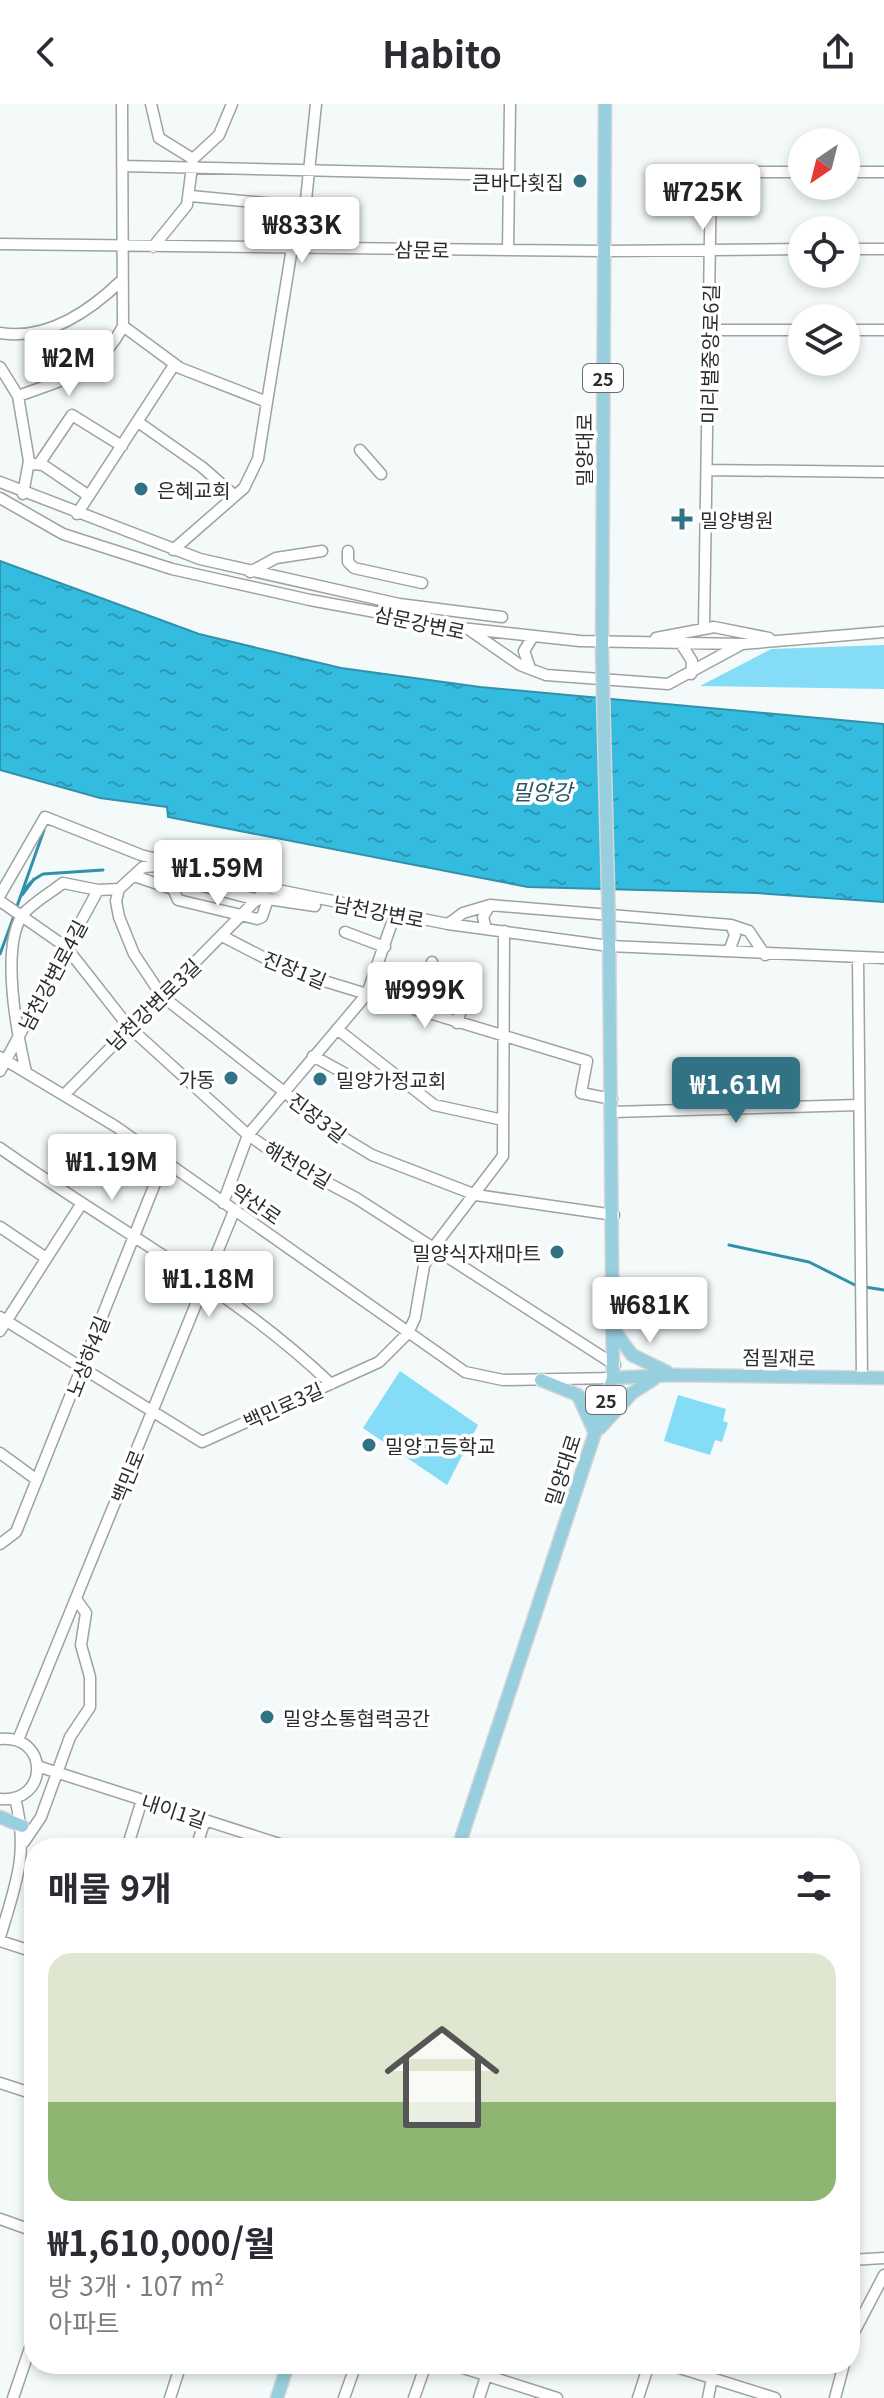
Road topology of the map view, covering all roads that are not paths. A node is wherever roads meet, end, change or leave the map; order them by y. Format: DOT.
graph roads {
  1 [pos="122,104"];
  2 [pos="151,104"];
  3 [pos="232,104"];
  4 [pos="316,104"];
  5 [pos="510,104"];
  6 [pos="605,104"];
  7 [pos="193,164"];
  8 [pos="122,166"];
  9 [pos="310,172"];
  10 [pos="788,172"];
  11 [pos="860,172"];
  12 [pos="884,172"];
  13 [pos="509,175"];
  14 [pos="191,196"];
  15 [pos="307,207"];
  16 [pos="0,244"];
  17 [pos="121,246"];
  18 [pos="153,247"];
  19 [pos="297,248"];
  20 [pos="710,249"];
  21 [pos="788,249"];
  22 [pos="860,249"];
  23 [pos="884,249"];
  24 [pos="508,250"];
  25 [pos="604,251"];
  26 [pos="122,280"];
  27 [pos="123,326"];
  28 [pos="709,330"];
  29 [pos="788,330"];
  30 [pos="860,330"];
  31 [pos="884,330"];
  32 [pos="0,333"];
  33 [pos="174,365"];
  34 [pos="0,367"];
  35 [pos="18,396"];
  36 [pos="267,402"];
  37 [pos="138,422"];
  38 [pos="122,446"];
  39 [pos="360,450"];
  40 [pos="34,464"];
  41 [pos="707,470"];
  42 [pos="884,472"];
  43 [pos="381,474"];
  44 [pos="0,482"];
  45 [pos="23,493"];
  46 [pos="89,496"];
  47 [pos="235,496"];
  48 [pos="0,498"];
  49 [pos="77,514"];
  50 [pos="173,550"];
  51 [pos="322,551"];
  52 [pos="348,551"];
  53 [pos="250,572"];
  54 [pos="422,583"];
  55 [pos="502,617"];
  56 [pos="704,627"];
  57 [pos="468,629"];
  58 [pos="884,632"];
  59 [pos="532,638"];
  60 [pos="780,640"];
  61 [pos="646,641"];
  62 [pos="680,642"];
  63 [pos="742,644"];
  64 [pos="602,646"];
  65 [pos="531,670"];
  66 [pos="691,674"];
  67 [pos="120,846"];
  68 [pos="176,864"];
  69 [pos="143,867"];
  70 [pos="134,876"];
  71 [pos="3,879"];
  72 [pos="268,888"];
  73 [pos="119,889"];
  74 [pos="173,889"];
  75 [pos="98,890"];
  76 [pos="0,895"];
  77 [pos="258,900"];
  78 [pos="0,901"];
  79 [pos="490,905"];
  80 [pos="315,906"];
  81 [pos="395,914"];
  82 [pos="243,915"];
  83 [pos="21,916"];
  84 [pos="448,924"];
  85 [pos="731,925"];
  86 [pos="486,929"];
  87 [pos="504,931"];
  88 [pos="345,932"];
  89 [pos="222,936"];
  90 [pos="609,946"];
  91 [pos="66,947"];
  92 [pos="385,947"];
  93 [pos="729,951"];
  94 [pos="765,955"];
  95 [pos="858,957"];
  96 [pos="884,958"];
  97 [pos="432,962"];
  98 [pos="472,976"];
  99 [pos="367,994"];
  100 [pos="162,996"];
  101 [pos="416,1010"];
  102 [pos="457,1023"];
  103 [pos="128,1026"];
  104 [pos="337,1029"];
  105 [pos="504,1037"];
  106 [pos="18,1039"];
  107 [pos="313,1056"];
  108 [pos="3,1059"];
  109 [pos="0,1071"];
  110 [pos="26,1072"];
  111 [pos="353,1078"];
  112 [pos="283,1091"];
  113 [pos="64,1095"];
  114 [pos="859,1105"];
  115 [pos="612,1106"];
  116 [pos="503,1120"];
  117 [pos="248,1135"];
  118 [pos="0,1148"];
  119 [pos="164,1161"];
  120 [pos="476,1195"];
  121 [pos="82,1203"];
  122 [pos="223,1203"];
  123 [pos="234,1211"];
  124 [pos="614,1215"];
  125 [pos="0,1227"];
  126 [pos="133,1237"];
  127 [pos="433,1248"];
  128 [pos="46,1258"];
  129 [pos="205,1284"];
  130 [pos="2,1323"];
  131 [pos="614,1331"];
  132 [pos="408,1333"];
  133 [pos="82,1370"];
  134 [pos="614,1372"];
  135 [pos="667,1375"];
  136 [pos="862,1378"];
  137 [pos="884,1378"];
  138 [pos="541,1380"];
  139 [pos="331,1384"];
  140 [pos="153,1413"];
  141 [pos="595,1433"];
  142 [pos="0,1453"];
  143 [pos="37,1480"];
  144 [pos="0,1544"];
  145 [pos="76,1599"];
  146 [pos="0,1739"];
  147 [pos="18,1740"];
  148 [pos="37,1766"];
  149 [pos="56,1772"];
  150 [pos="15,1798"];
  151 [pos="0,1799"];
  152 [pos="142,1800"];
  153 [pos="0,1817"];
  154 [pos="205,1820"];
  155 [pos="22,1826"];
  156 [pos="27,1838"];
  157 [pos="130,1838"];
  158 [pos="199,1838"];
  159 [pos="261,1838"];
  160 [pos="461,1838"];
  161 [pos="24,1842"];
  162 [pos="0,1939"];
  163 [pos="24,1948"];
  164 [pos="0,2083"];
  165 [pos="24,2091"];
  166 [pos="0,2219"];
  167 [pos="24,2227"];
  168 [pos="884,2258"];
  169 [pos="860,2259"];
  170 [pos="884,2275"];
  171 [pos="860,2321"];
  172 [pos="24,2366"];
  173 [pos="178,2374"];
  174 [pos="285,2374"];
  175 [pos="352,2374"];
  176 [pos="422,2374"];
  177 [pos="481,2374"];
  178 [pos="646,2374"];
  179 [pos="699,2374"];
  180 [pos="841,2374"];
  181 [pos="487,2376"];
  182 [pos="712,2378"];
  183 [pos="759,2396"];
  184 [pos="13,2398"];
  185 [pos="170,2398"];
  186 [pos="277,2398"];
  187 [pos="344,2398"];
  188 [pos="414,2398"];
  189 [pos="479,2398"];
  190 [pos="557,2398"];
  191 [pos="638,2398"];
  192 [pos="708,2398"];
  193 [pos="775,2398"];
  194 [pos="835,2398"];
  1 -- 8 [label="street"];
  2 -- 7 [label="street"];
  3 -- 7 [label="street"];
  4 -- 9 [label="street"];
  5 -- 13 [label="street"];
  6 -- 25 [label="main road, 밀양대로 / 25"];
  7 -- 8 [label="street"];
  7 -- 9 [label="street"];
  7 -- 14 [label="street"];
  8 -- 17 [label="street"];
  9 -- 13 [label="street"];
  9 -- 15 [label="street"];
  10 -- 20 [label="street, 미리벌중앙로6길"];
  11 -- 12 [label="street"];
  13 -- 24 [label="street"];
  14 -- 15 [label="street"];
  14 -- 18 [label="street"];
  15 -- 19 [label="street"];
  16 -- 17 [label="street, 삼문로"];
  17 -- 18 [label="street, 삼문로"];
  17 -- 26 [label="street"];
  18 -- 19 [label="street, 삼문로"];
  19 -- 24 [label="street, 삼문로"];
  19 -- 36 [label="street"];
  20 -- 21 [label="street, 삼문로"];
  20 -- 25 [label="street, 삼문로"];
  20 -- 28 [label="street, 미리벌중앙로6길"];
  22 -- 23 [label="street"];
  24 -- 25 [label="street, 삼문로"];
  25 -- 64 [label="main road, 밀양대로 / 25"];
  26 -- 27 [label="street"];
  26 -- 32 [label="street"];
  27 -- 33 [label="street"];
  27 -- 35 [label="street"];
  28 -- 29 [label="street"];
  28 -- 41 [label="street, 미리벌중앙로6길"];
  30 -- 31 [label="street"];
  33 -- 36 [label="street"];
  33 -- 37 [label="street"];
  34 -- 35 [label="street"];
  35 -- 40 [label="street"];
  36 -- 47 [label="street"];
  37 -- 38 [label="street"];
  37 -- 47 [label="street"];
  38 -- 40 [label="street"];
  38 -- 46 [label="street"];
  39 -- 43 [label="street"];
  40 -- 45 [label="street"];
  40 -- 46 [label="street"];
  41 -- 42 [label="street"];
  41 -- 56 [label="street, 미리벌중앙로6길"];
  44 -- 45 [label="street"];
  45 -- 49 [label="street"];
  46 -- 49 [label="street"];
  47 -- 50 [label="street"];
  48 -- 57 [label="street, 삼문강변로"];
  49 -- 50 [label="street"];
  50 -- 53 [label="street"];
  51 -- 53 [label="street"];
  52 -- 54 [label="street"];
  53 -- 55 [label="street"];
  56 -- 60 [label="street"];
  56 -- 61 [label="street"];
  57 -- 59 [label="street"];
  57 -- 65 [label="street, 삼문강변로"];
  58 -- 60 [label="street, 삼문강변로"];
  59 -- 64 [label="street"];
  59 -- 65 [label="street"];
  60 -- 63 [label="street, 삼문강변로"];
  61 -- 62 [label="street"];
  61 -- 64 [label="street"];
  62 -- 63 [label="street"];
  62 -- 66 [label="street"];
  63 -- 66 [label="street, 삼문강변로"];
  64 -- 90 [label="main road, 밀양대로 / 25, bridge"];
  65 -- 66 [label="street, 삼문강변로"];
  67 -- 68 [label="street, 남천강변로"];
  67 -- 69 [label="street"];
  67 -- 71 [label="street, 남천강변로"];
  68 -- 69 [label="street"];
  68 -- 72 [label="street, 남천강변로"];
  69 -- 70 [label="street"];
  70 -- 73 [label="street"];
  70 -- 74 [label="street"];
  71 -- 76 [label="street, 남천강변로"];
  72 -- 77 [label="street, 남천강변로3길"];
  72 -- 81 [label="street, 남천강변로"];
  73 -- 75 [label="street"];
  73 -- 100 [label="street, 진장3길"];
  74 -- 77 [label="street"];
  74 -- 82 [label="street"];
  75 -- 83 [label="street"];
  75 -- 91 [label="street, 남천강변로4길"];
  77 -- 82 [label="street, 남천강변로3길"];
  78 -- 83 [label="street, 해천안길"];
  79 -- 84 [label="street"];
  79 -- 85 [label="street"];
  79 -- 86 [label="street"];
  80 -- 82 [label="street, 남천강변로3길"];
  81 -- 84 [label="street, 남천강변로"];
  81 -- 92 [label="street"];
  82 -- 89 [label="street, 남천강변로3길"];
  83 -- 91 [label="street, 해천안길"];
  83 -- 106 [label="street"];
  84 -- 86 [label="street, 남천강변로"];
  85 -- 93 [label="street"];
  85 -- 94 [label="street"];
  86 -- 87 [label="street, 남천강변로"];
  87 -- 90 [label="street, 남천강변로"];
  87 -- 105 [label="street"];
  88 -- 92 [label="street"];
  89 -- 99 [label="street, 진장1길"];
  89 -- 100 [label="street, 남천강변로3길"];
  90 -- 93 [label="street"];
  90 -- 115 [label="main road, 밀양대로 / 25"];
  91 -- 103 [label="street, 해천안길"];
  91 -- 106 [label="street, 남천강변로4길"];
  92 -- 99 [label="street"];
  93 -- 94 [label="street"];
  94 -- 95 [label="street"];
  95 -- 96 [label="street"];
  95 -- 114 [label="street"];
  97 -- 101 [label="street"];
  98 -- 102 [label="street"];
  99 -- 101 [label="street, 진장1길"];
  99 -- 104 [label="street"];
  100 -- 103 [label="street, 남천강변로3길"];
  100 -- 112 [label="street, 진장3길"];
  101 -- 102 [label="street, 진장1길"];
  102 -- 105 [label="street, 진장1길"];
  103 -- 113 [label="street, 남천강변로3길"];
  103 -- 117 [label="street, 해천안길"];
  104 -- 107 [label="street"];
  104 -- 116 [label="street"];
  105 -- 115 [label="street, 진장1길"];
  105 -- 116 [label="street"];
  106 -- 108 [label="street, 남천강변로4길"];
  106 -- 110 [label="street"];
  107 -- 111 [label="street"];
  107 -- 112 [label="street"];
  108 -- 109 [label="street, 남천강변로4길"];
  108 -- 110 [label="street, 약산로"];
  110 -- 113 [label="street, 약산로"];
  112 -- 117 [label="street"];
  112 -- 120 [label="street, 진장3길"];
  113 -- 119 [label="street, 약산로"];
  114 -- 115 [label="street"];
  114 -- 136 [label="street"];
  115 -- 124 [label="main road, 밀양대로 / 25"];
  116 -- 120 [label="street"];
  117 -- 122 [label="street"];
  117 -- 127 [label="street, 해천안길"];
  118 -- 121 [label="street"];
  119 -- 122 [label="street, 약산로"];
  119 -- 126 [label="street, 노상하4길"];
  120 -- 124 [label="street, 진장3길"];
  120 -- 127 [label="street"];
  121 -- 126 [label="street"];
  121 -- 128 [label="street"];
  122 -- 123 [label="street, 약산로"];
  123 -- 129 [label="street, 백민로"];
  123 -- 132 [label="street, 약산로"];
  124 -- 131 [label="main road, 밀양대로 / 25"];
  125 -- 128 [label="street"];
  126 -- 129 [label="street"];
  126 -- 133 [label="street, 노상하4길"];
  127 -- 132 [label="street"];
  127 -- 134 [label="street, 해천안길"];
  128 -- 130 [label="street"];
  129 -- 139 [label="street"];
  129 -- 140 [label="street, 백민로"];
  130 -- 133 [label="street"];
  131 -- 134 [label="main road, 밀양대로 / 25"];
  131 -- 135 [label="main road, 점필재로"];
  132 -- 138 [label="street, 약산로"];
  132 -- 139 [label="street, 백민로3길"];
  133 -- 140 [label="street"];
  133 -- 143 [label="street, 노상하4길"];
  134 -- 135 [label="main road, 점필재로"];
  134 -- 138 [label="street, 약산로"];
  134 -- 141 [label="main road, 밀양대로 / 25"];
  135 -- 136 [label="main road, 점필재로"];
  135 -- 141 [label="main road"];
  136 -- 137 [label="main road, 점필재로"];
  138 -- 141 [label="main road, 약산로"];
  139 -- 140 [label="street, 백민로3길"];
  140 -- 145 [label="street, 백민로"];
  141 -- 160 [label="main road, 밀양대로 / 25"];
  142 -- 143 [label="street"];
  143 -- 144 [label="street, 노상하4길"];
  145 -- 147 [label="street, 백민로"];
  145 -- 149 [label="street"];
  146 -- 147 [label="street"];
  147 -- 148 [label="street"];
  148 -- 149 [label="street, 내이1길"];
  148 -- 150 [label="street"];
  149 -- 152 [label="street, 내이1길"];
  149 -- 156 [label="street"];
  150 -- 151 [label="street"];
  150 -- 155 [label="street"];
  152 -- 154 [label="street, 내이1길"];
  152 -- 157 [label="street"];
  153 -- 155 [label="main road"];
  154 -- 158 [label="street"];
  154 -- 159 [label="street, 내이1길"];
  155 -- 161 [label="street"];
  161 -- 162 [label="street"];
  162 -- 163 [label="street"];
  164 -- 165 [label="street"];
  166 -- 167 [label="street"];
  168 -- 169 [label="street"];
  170 -- 171 [label="street"];
  172 -- 184 [label="street"];
  173 -- 185 [label="street"];
  174 -- 186 [label="main road"];
  175 -- 187 [label="street"];
  176 -- 188 [label="street"];
  177 -- 181 [label="street"];
  178 -- 191 [label="street"];
  179 -- 182 [label="street"];
  180 -- 194 [label="street"];
  181 -- 189 [label="street"];
  181 -- 190 [label="street"];
  182 -- 183 [label="street"];
  182 -- 192 [label="street"];
  183 -- 193 [label="street"];
}
